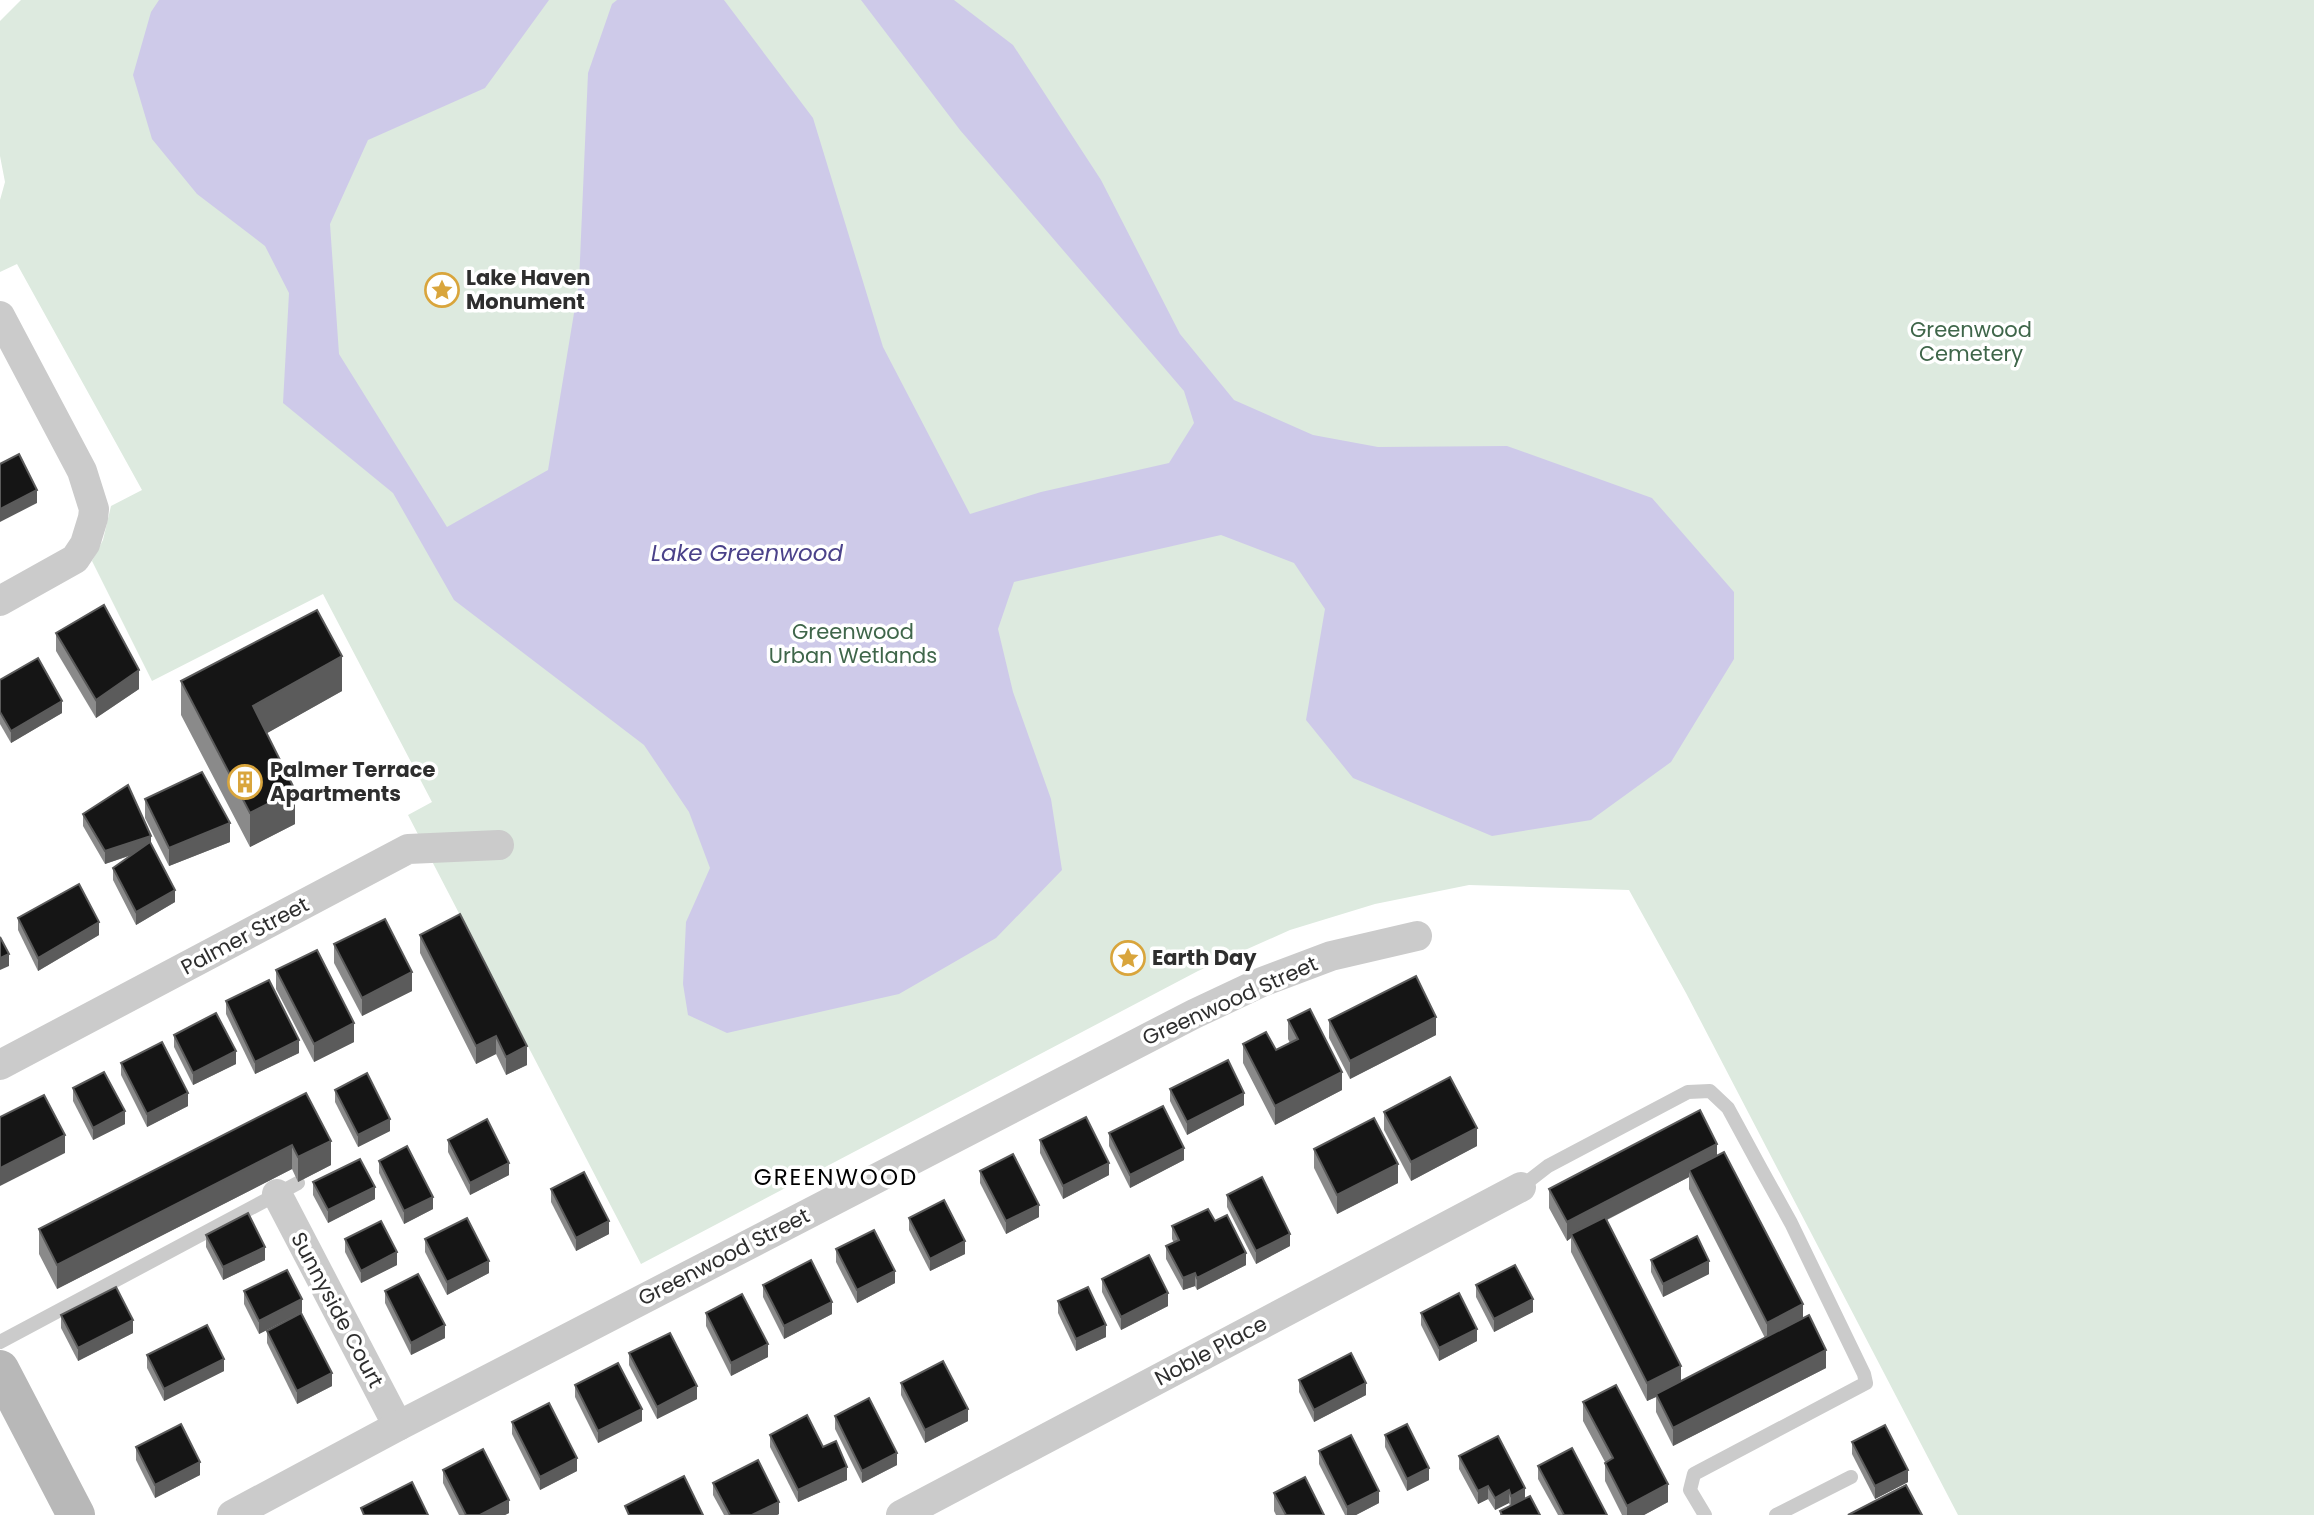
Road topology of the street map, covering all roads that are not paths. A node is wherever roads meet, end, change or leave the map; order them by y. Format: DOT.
graph roads {
  1 [pos="0,316"];
  2 [pos="0,601"];
  3 [pos="499,845"];
  4 [pos="1417,936"];
  5 [pos="0,1065"];
  6 [pos="1521,1187"];
  7 [pos="287,1188"];
  8 [pos="0,1342"];
  9 [pos="0,1368"];
  10 [pos="398,1426"];
  11 [pos="1851,1477"];
  12 [pos="68,1512"];
  13 [pos="232,1515"];
  14 [pos="901,1515"];
  15 [pos="1705,1515"];
  16 [pos="1776,1515"];
  1 -- 2 [label="street"];
  3 -- 5 [label="street, Palmer Street"];
  4 -- 10 [label="street, Greenwood Street"];
  6 -- 14 [label="street, Noble Place"];
  6 -- 15 [label="lane"];
  7 -- 8 [label="lane"];
  7 -- 10 [label="street, Sunnyside Court"];
  9 -- 12 [label="street"];
  10 -- 13 [label="street, Greenwood Street"];
  11 -- 16 [label="lane"];
}
